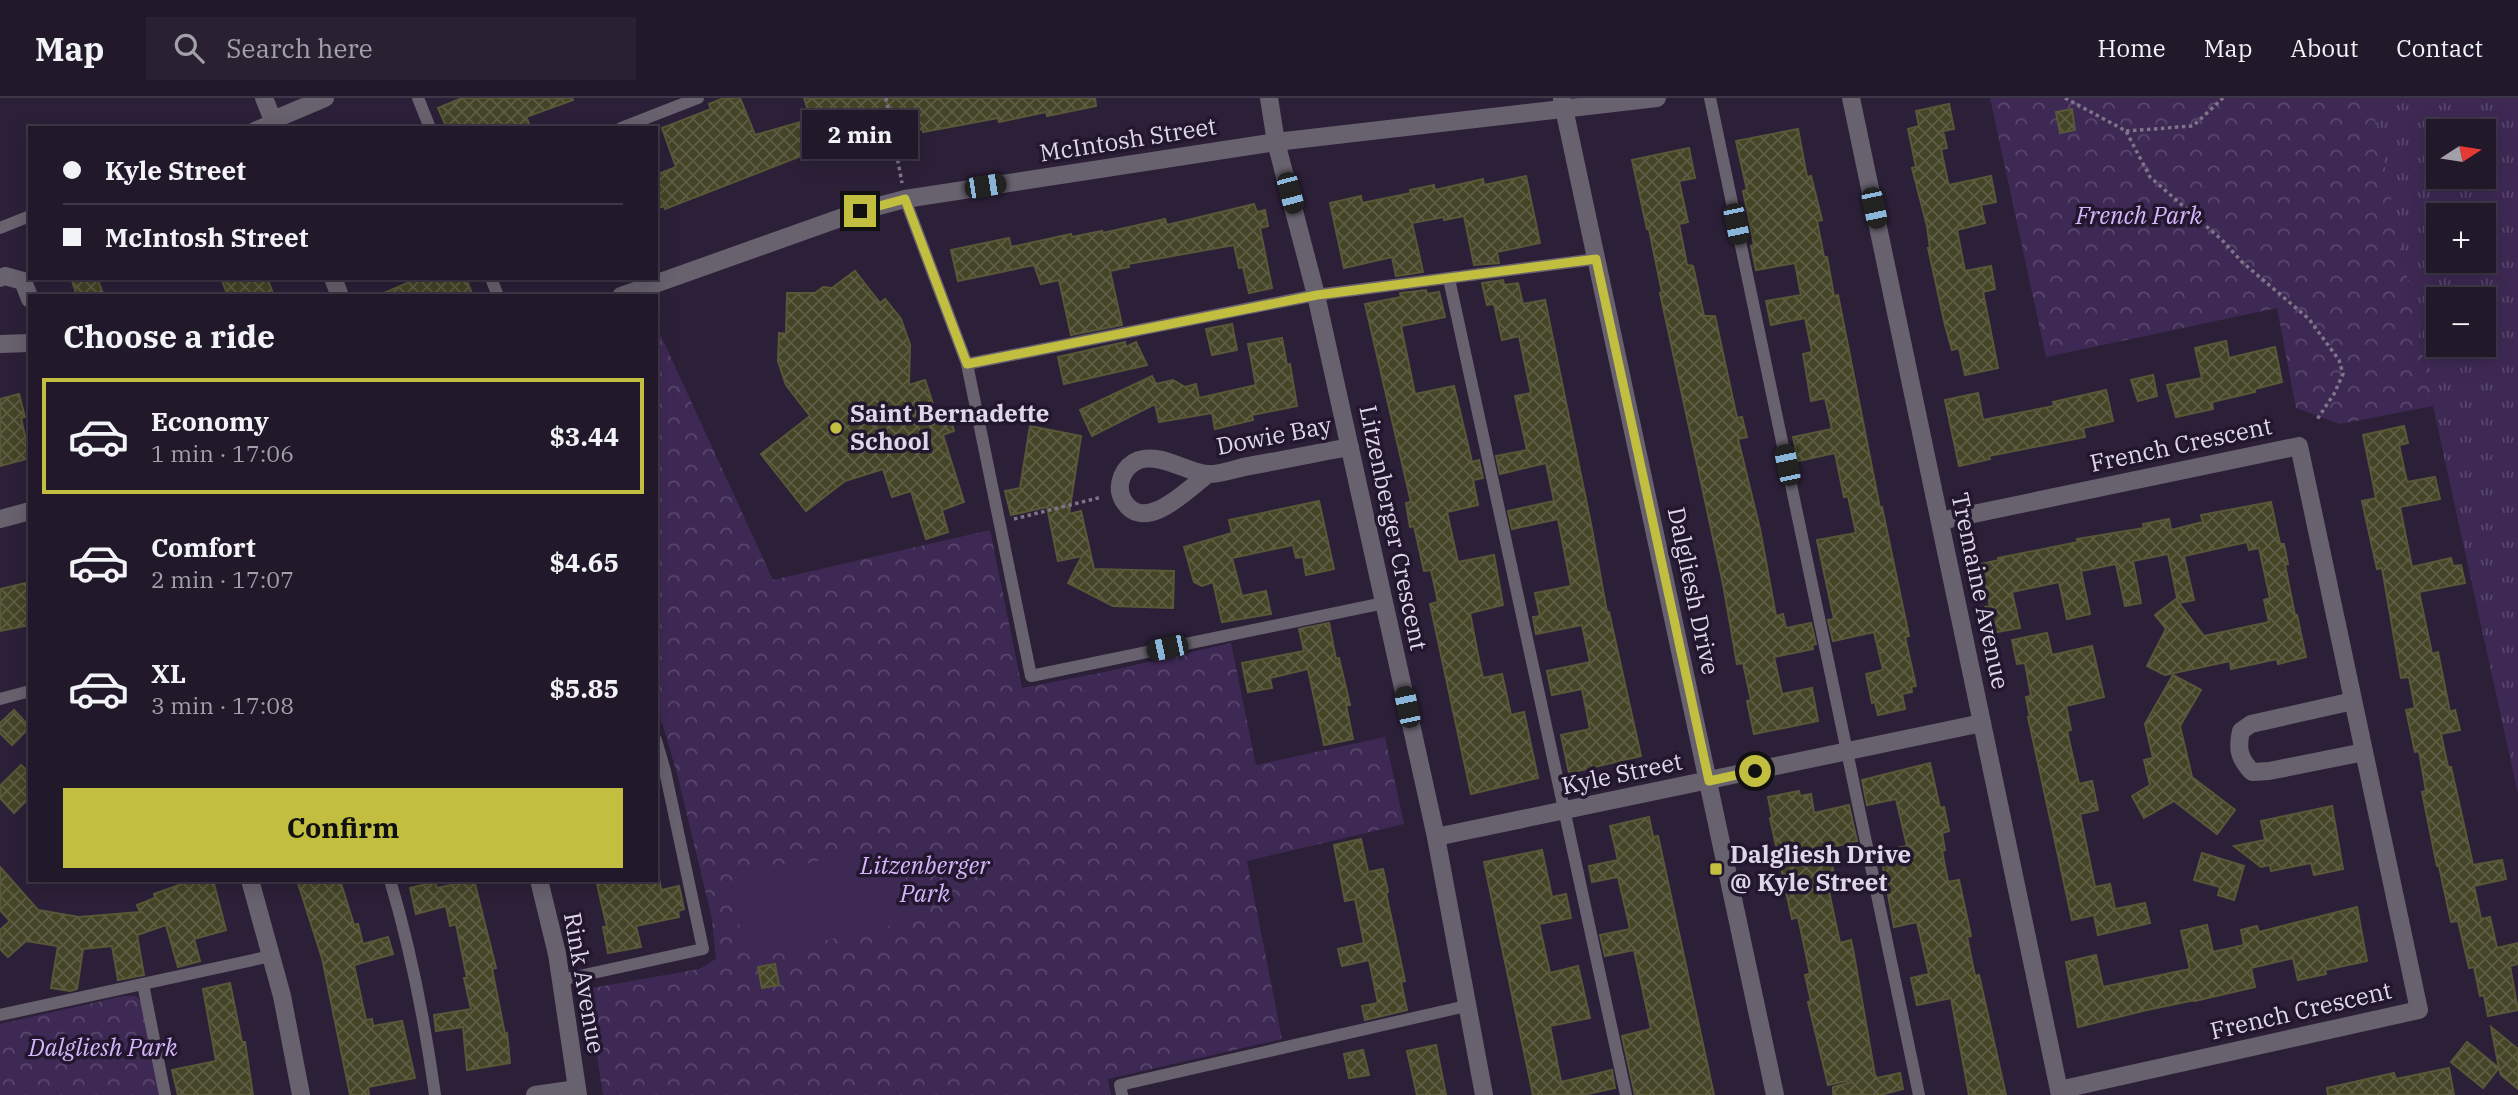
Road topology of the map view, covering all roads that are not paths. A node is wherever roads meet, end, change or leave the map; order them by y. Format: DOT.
graph roads {
  1 [pos="264,98"];
  2 [pos="326,98"];
  3 [pos="418,98"];
  4 [pos="698,98"];
  5 [pos="1269,98"];
  6 [pos="1657,98"];
  7 [pos="1710,98"];
  8 [pos="1851,98"];
  9 [pos="1562,103"];
  10 [pos="274,124"];
  11 [pos="429,126"];
  12 [pos="626,126"];
  13 [pos="1276,142"];
  14 [pos="905,199"];
  15 [pos="28,217"];
  16 [pos="0,228"];
  17 [pos="1596,259"];
  18 [pos="0,278"];
  19 [pos="1449,279"];
  20 [pos="28,294"];
  21 [pos="627,294"];
  22 [pos="1317,295"];
  23 [pos="28,343"];
  24 [pos="0,344"];
  25 [pos="967,364"];
  26 [pos="1350,447"];
  27 [pos="1208,474"];
  28 [pos="28,511"];
  29 [pos="0,519"];
  30 [pos="1940,521"];
  31 [pos="1384,603"];
  32 [pos="28,692"];
  33 [pos="0,699"];
  34 [pos="2353,701"];
  35 [pos="1982,723"];
  36 [pos="658,747"];
  37 [pos="1847,752"];
  38 [pos="2364,752"];
  39 [pos="1709,781"];
  40 [pos="1564,811"];
  41 [pos="1436,838"];
  42 [pos="251,882"];
  43 [pos="391,882"];
  44 [pos="539,882"];
  45 [pos="271,956"];
  46 [pos="561,980"];
  47 [pos="143,984"];
  48 [pos="1466,1006"];
  49 [pos="0,1015"];
  50 [pos="578,1092"];
  51 [pos="2059,1093"];
  52 [pos="165,1095"];
  53 [pos="301,1095"];
  54 [pos="435,1095"];
  55 [pos="535,1095"];
  56 [pos="1122,1095"];
  57 [pos="1484,1095"];
  58 [pos="1626,1095"];
  59 [pos="1775,1095"];
  60 [pos="1919,1095"];
  1 -- 10 [label="street"];
  2 -- 10 [label="street"];
  3 -- 11 [label="lane"];
  4 -- 12 [label="lane"];
  5 -- 13 [label="street, Litzenberger Crescent"];
  6 -- 9 [label="street, McIntosh Street"];
  7 -- 37 [label="lane"];
  8 -- 30 [label="street, Tremaine Avenue"];
  9 -- 13 [label="street, McIntosh Street"];
  9 -- 17 [label="street, Dalgliesh Drive"];
  13 -- 14 [label="street, McIntosh Street"];
  13 -- 22 [label="street, Litzenberger Crescent"];
  14 -- 21 [label="street, McIntosh Street"];
  14 -- 25 [label="lane"];
  15 -- 16 [label="lane"];
  17 -- 19 [label="lane"];
  17 -- 39 [label="street, Dalgliesh Drive"];
  18 -- 20 [label="street"];
  19 -- 22 [label="lane"];
  19 -- 40 [label="lane"];
  22 -- 25 [label="lane"];
  22 -- 26 [label="street, Litzenberger Crescent"];
  23 -- 24 [label="street"];
  25 -- 31 [label="lane"];
  26 -- 27 [label="street, Dowie Bay"];
  26 -- 31 [label="street, Litzenberger Crescent"];
  27 -- 27 [label="street, Dowie Bay"];
  28 -- 29 [label="street"];
  30 -- 34 [label="street, French Crescent"];
  30 -- 35 [label="street, Tremaine Avenue"];
  31 -- 41 [label="street, Litzenberger Crescent"];
  32 -- 33 [label="lane"];
  34 -- 38 [label="street, French Crescent"];
  34 -- 38 [label="street"];
  35 -- 37 [label="street, Kyle Street"];
  35 -- 51 [label="street, Tremaine Avenue"];
  36 -- 46 [label="lane"];
  37 -- 39 [label="street, Kyle Street"];
  37 -- 60 [label="lane"];
  38 -- 51 [label="street, French Crescent"];
  39 -- 40 [label="street, Kyle Street"];
  39 -- 59 [label="street, Dalgliesh Drive"];
  40 -- 41 [label="street, Kyle Street"];
  40 -- 58 [label="lane"];
  41 -- 48 [label="street, Litzenberger Crescent"];
  42 -- 45 [label="street"];
  43 -- 54 [label="lane"];
  44 -- 46 [label="street, Rink Avenue"];
  45 -- 47 [label="lane"];
  45 -- 53 [label="street"];
  46 -- 50 [label="street, Rink Avenue"];
  47 -- 49 [label="lane"];
  47 -- 52 [label="lane"];
  48 -- 56 [label="lane"];
  48 -- 57 [label="street, Litzenberger Crescent"];
  50 -- 55 [label="street"];
}
